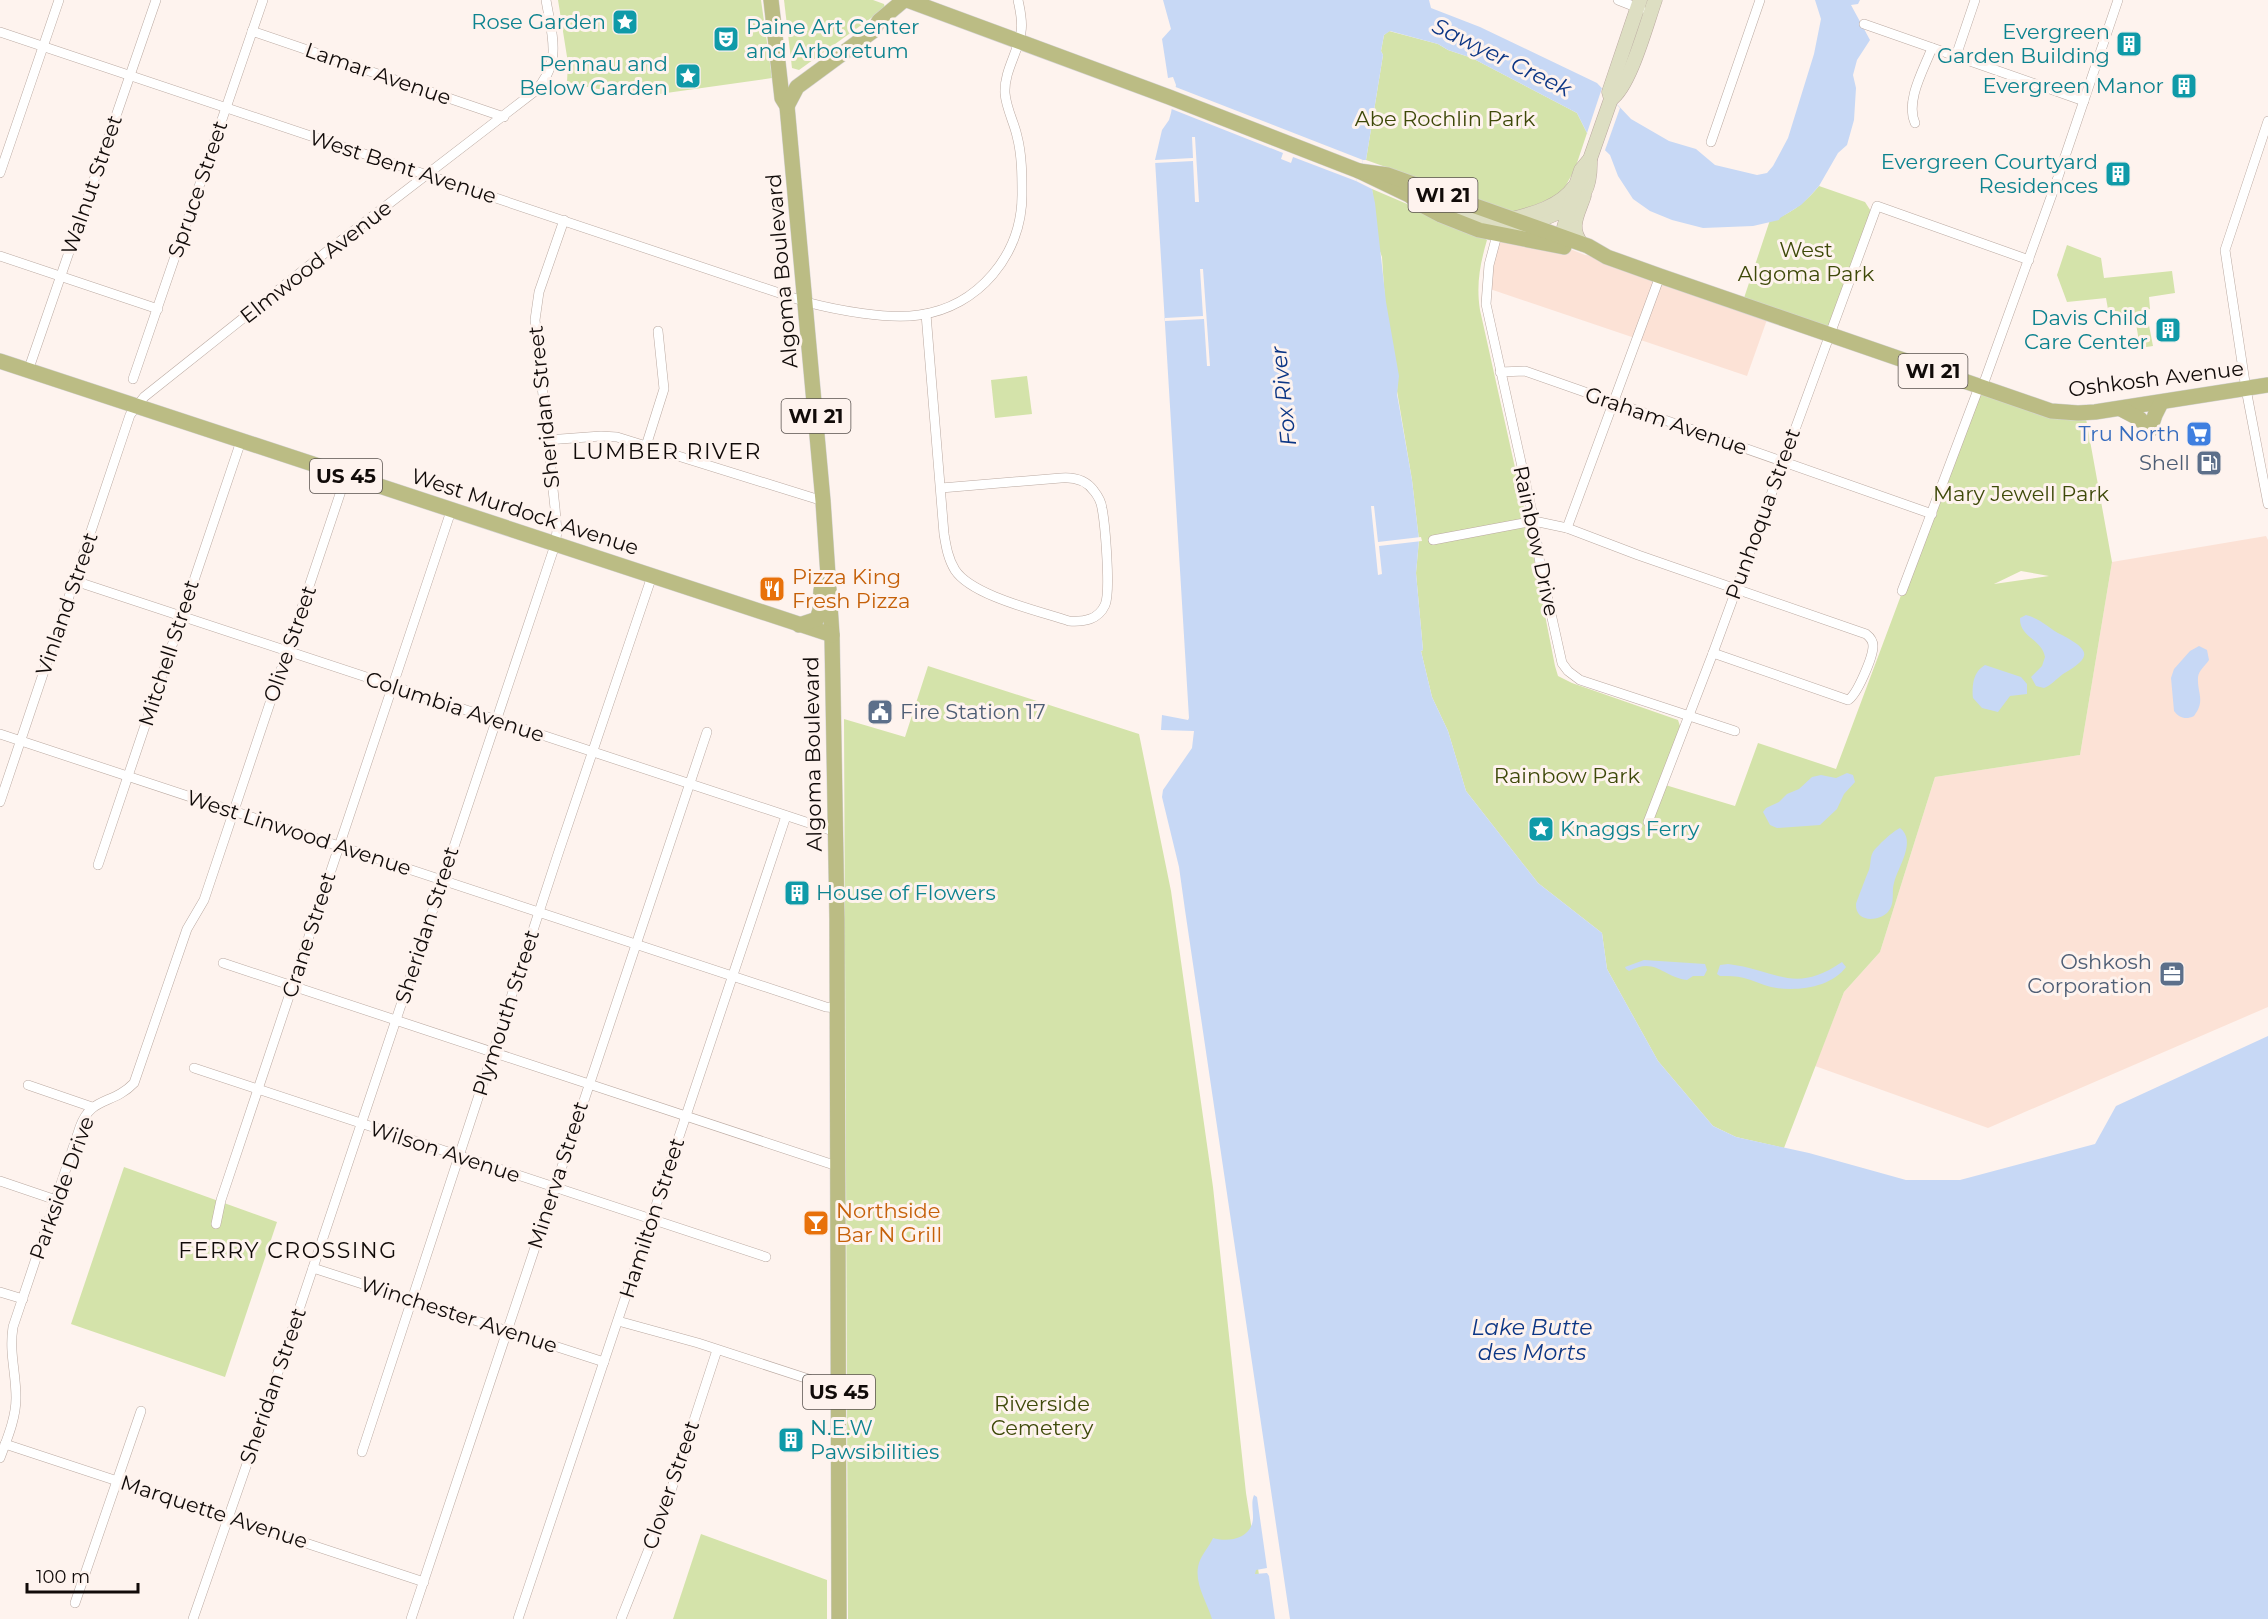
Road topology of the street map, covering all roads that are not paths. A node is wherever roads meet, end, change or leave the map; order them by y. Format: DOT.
graph roads {
  1 [pos="59,0"];
  2 [pos="156,0"];
  3 [pos="263,0"];
  4 [pos="546,0"];
  5 [pos="771,0"];
  6 [pos="1018,0"];
  7 [pos="1618,0"];
  8 [pos="1760,0"];
  9 [pos="1976,0"];
  10 [pos="2118,0"];
  11 [pos="910,1"];
  12 [pos="1638,4"];
  13 [pos="1653,6"];
  14 [pos="1864,24"];
  15 [pos="252,31"];
  16 [pos="0,32"];
  17 [pos="1019,41"];
  18 [pos="43,47"];
  19 [pos="1932,48"];
  20 [pos="1956,56"];
  21 [pos="778,63"];
  22 [pos="130,75"];
  23 [pos="804,81"];
  24 [pos="1611,99"];
  25 [pos="2084,101"];
  26 [pos="787,106"];
  27 [pos="226,108"];
  28 [pos="504,117"];
  29 [pos="2268,121"];
  30 [pos="1915,123"];
  31 [pos="1711,142"];
  32 [pos="1359,171"];
  33 [pos="0,172"];
  34 [pos="428,174"];
  35 [pos="1581,188"];
  36 [pos="1409,195"];
  37 [pos="1570,208"];
  38 [pos="1510,219"];
  39 [pos="564,220"];
  40 [pos="1526,224"];
  41 [pos="1497,235"];
  42 [pos="1563,242"];
  43 [pos="1582,244"];
  44 [pos="0,256"];
  45 [pos="1607,257"];
  46 [pos="2029,260"];
  47 [pos="62,276"];
  48 [pos="1660,276"];
  49 [pos="806,302"];
  50 [pos="158,309"];
  51 [pos="926,314"];
  52 [pos="658,331"];
  53 [pos="1830,335"];
  54 [pos="0,361"];
  55 [pos="28,370"];
  56 [pos="1500,372"];
  57 [pos="133,379"];
  58 [pos="2268,385"];
  59 [pos="1980,387"];
  60 [pos="2246,389"];
  61 [pos="1613,402"];
  62 [pos="2161,403"];
  63 [pos="137,407"];
  64 [pos="2121,409"];
  65 [pos="547,440"];
  66 [pos="241,441"];
  67 [pos="646,446"];
  68 [pos="1784,462"];
  69 [pos="346,476"];
  70 [pos="941,488"];
  71 [pos="823,501"];
  72 [pos="2268,504"];
  73 [pos="451,511"];
  74 [pos="1932,514"];
  75 [pos="1534,521"];
  76 [pos="1567,528"];
  77 [pos="826,531"];
  78 [pos="1433,540"];
  79 [pos="555,545"];
  80 [pos="652,576"];
  81 [pos="75,581"];
  82 [pos="1735,588"];
  83 [pos="1902,591"];
  84 [pos="181,615"];
  85 [pos="799,625"];
  86 [pos="832,635"];
  87 [pos="287,651"];
  88 [pos="1713,653"];
  89 [pos="393,686"];
  90 [pos="1688,716"];
  91 [pos="495,719"];
  92 [pos="1735,731"];
  93 [pos="707,732"];
  94 [pos="0,734"];
  95 [pos="21,741"];
  96 [pos="592,752"];
  97 [pos="128,777"];
  98 [pos="689,785"];
  99 [pos="0,802"];
  100 [pos="233,812"];
  101 [pos="786,816"];
  102 [pos="1648,822"];
  103 [pos="836,832"];
  104 [pos="339,846"];
  105 [pos="98,865"];
  106 [pos="442,880"];
  107 [pos="539,912"];
  108 [pos="636,945"];
  109 [pos="223,963"];
  110 [pos="732,975"];
  111 [pos="292,987"];
  112 [pos="837,1008"];
  113 [pos="396,1021"];
  114 [pos="492,1053"];
  115 [pos="194,1068"];
  116 [pos="28,1085"];
  117 [pos="588,1085"];
  118 [pos="258,1090"];
  119 [pos="92,1107"];
  120 [pos="685,1117"];
  121 [pos="361,1124"];
  122 [pos="458,1157"];
  123 [pos="837,1166"];
  124 [pos="0,1181"];
  125 [pos="554,1188"];
  126 [pos="56,1200"];
  127 [pos="652,1220"];
  128 [pos="216,1224"];
  129 [pos="766,1257"];
  130 [pos="313,1268"];
  131 [pos="0,1292"];
  132 [pos="23,1299"];
  133 [pos="411,1299"];
  134 [pos="618,1322"];
  135 [pos="508,1331"];
  136 [pos="717,1350"];
  137 [pos="604,1362"];
  138 [pos="839,1389"];
  139 [pos="141,1411"];
  140 [pos="5,1444"];
  141 [pos="362,1452"];
  142 [pos="0,1458"];
  143 [pos="118,1480"];
  144 [pos="229,1518"];
  145 [pos="423,1582"];
  146 [pos="75,1603"];
  147 [pos="194,1619"];
  148 [pos="411,1619"];
  149 [pos="518,1619"];
  150 [pos="621,1619"];
  151 [pos="839,1619"];
  1 -- 18 [label="street"];
  2 -- 22 [label="street, Walnut Street"];
  3 -- 15 [label="street, Spruce Street"];
  4 -- 28 [label="street, Elmwood Avenue"];
  5 -- 21 [label="main road, Algoma Boulevard / WI 21"];
  6 -- 17 [label="street, West Bent Avenue"];
  7 -- 12 [label="street"];
  8 -- 31 [label="street"];
  9 -- 20 [label="street"];
  10 -- 25 [label="street"];
  11 -- 17 [label="main road, WI 21"];
  11 -- 23 [label="main road"];
  12 -- 13 [label="street"];
  12 -- 24 [label="street"];
  13 -- 24 [label="street"];
  14 -- 19 [label="street"];
  15 -- 27 [label="street, Spruce Street"];
  15 -- 28 [label="street, Lamar Avenue"];
  16 -- 18 [label="street, West Bent Avenue"];
  17 -- 32 [label="main road, Oshkosh Avenue / WI 21"];
  17 -- 51 [label="street, West Bent Avenue"];
  18 -- 22 [label="street, West Bent Avenue"];
  18 -- 33 [label="street"];
  19 -- 20 [label="street"];
  19 -- 30 [label="street"];
  20 -- 25 [label="street"];
  21 -- 23 [label="main road"];
  21 -- 26 [label="main road, Algoma Boulevard / WI 21"];
  22 -- 27 [label="street, West Bent Avenue"];
  22 -- 47 [label="street, Walnut Street"];
  23 -- 26 [label="main road"];
  24 -- 35 [label="street"];
  25 -- 46 [label="street"];
  26 -- 49 [label="main road, Algoma Boulevard / WI 21"];
  27 -- 34 [label="street, West Bent Avenue"];
  27 -- 50 [label="street, Spruce Street"];
  28 -- 34 [label="street, Elmwood Avenue"];
  29 -- 60 [label="street"];
  32 -- 36 [label="main road, Oshkosh Avenue / WI 21"];
  32 -- 38 [label="main road, Oshkosh Avenue / WI 21"];
  34 -- 39 [label="street, West Bent Avenue"];
  34 -- 63 [label="street, Elmwood Avenue"];
  35 -- 37 [label="street"];
  35 -- 38 [label="street"];
  35 -- 43 [label="street"];
  36 -- 40 [label="street"];
  36 -- 41 [label="main road, Oshkosh Avenue / WI 21"];
  37 -- 40 [label="street"];
  37 -- 42 [label="street"];
  38 -- 40 [label="main road, Oshkosh Avenue / WI 21"];
  39 -- 49 [label="street, West Bent Avenue"];
  39 -- 65 [label="street, Sheridan Street"];
  40 -- 42 [label="main road, Oshkosh Avenue / WI 21"];
  41 -- 42 [label="main road, Oshkosh Avenue / WI 21"];
  41 -- 56 [label="street, Rainbow Drive"];
  42 -- 43 [label="main road, Oshkosh Avenue / WI 21"];
  42 -- 45 [label="main road, Oshkosh Avenue / WI 21"];
  43 -- 45 [label="main road, Oshkosh Avenue / WI 21"];
  44 -- 47 [label="street"];
  45 -- 48 [label="main road, Oshkosh Avenue / WI 21"];
  46 -- 53 [label="street, Punhoqua Street"];
  46 -- 59 [label="street"];
  47 -- 50 [label="street"];
  47 -- 55 [label="street, Walnut Street"];
  48 -- 53 [label="main road, Oshkosh Avenue / WI 21"];
  48 -- 61 [label="street"];
  49 -- 51 [label="street, West Bent Avenue"];
  49 -- 71 [label="main road, Algoma Boulevard / WI 21"];
  50 -- 57 [label="street, Spruce Street"];
  51 -- 70 [label="street"];
  52 -- 67 [label="street"];
  53 -- 59 [label="main road, Oshkosh Avenue / WI 21"];
  53 -- 68 [label="street, Punhoqua Street"];
  54 -- 55 [label="main road, West Murdock Avenue / US 45"];
  55 -- 63 [label="main road, West Murdock Avenue / US 45"];
  56 -- 61 [label="street, Graham Avenue"];
  56 -- 75 [label="street, Rainbow Drive"];
  58 -- 60 [label="main road, Oshkosh Avenue / WI 21"];
  59 -- 64 [label="main road, Oshkosh Avenue / WI 21"];
  59 -- 74 [label="street"];
  60 -- 62 [label="main road, Oshkosh Avenue / WI 21"];
  60 -- 72 [label="street"];
  61 -- 68 [label="street, Graham Avenue"];
  61 -- 76 [label="street"];
  62 -- 64 [label="main road, Oshkosh Avenue / WI 21"];
  62 -- 64 [label="main road"];
  63 -- 66 [label="main road, West Murdock Avenue / US 45"];
  63 -- 81 [label="street, Vinland Street"];
  65 -- 67 [label="street"];
  65 -- 79 [label="street, Sheridan Street"];
  66 -- 69 [label="main road, West Murdock Avenue / US 45"];
  66 -- 84 [label="street, Mitchell Street"];
  67 -- 71 [label="street"];
  68 -- 74 [label="street, Graham Avenue"];
  68 -- 82 [label="street, Punhoqua Street"];
  69 -- 73 [label="main road, West Murdock Avenue / US 45"];
  69 -- 87 [label="street, Olive Street"];
  70 -- 70 [label="street"];
  71 -- 77 [label="main road, Algoma Boulevard / WI 21"];
  73 -- 79 [label="main road, West Murdock Avenue / US 45"];
  73 -- 89 [label="street, Crane Street"];
  74 -- 83 [label="street"];
  75 -- 76 [label="street"];
  75 -- 78 [label="street"];
  75 -- 90 [label="street, Rainbow Drive"];
  76 -- 82 [label="street"];
  77 -- 85 [label="main road"];
  77 -- 86 [label="main road, Algoma Boulevard / WI 21"];
  79 -- 80 [label="main road, West Murdock Avenue / US 45"];
  79 -- 91 [label="street, Sheridan Street"];
  80 -- 85 [label="main road, West Murdock Avenue / US 45"];
  80 -- 96 [label="street, Plymouth Street"];
  81 -- 84 [label="street, Columbia Avenue"];
  81 -- 95 [label="street, Vinland Street"];
  82 -- 88 [label="street, Punhoqua Street"];
  82 -- 88 [label="street"];
  84 -- 87 [label="street, Columbia Avenue"];
  84 -- 97 [label="street, Mitchell Street"];
  85 -- 86 [label="main road, West Murdock Avenue / US 45"];
  86 -- 103 [label="main road, Algoma Boulevard / US 45"];
  87 -- 89 [label="street, Columbia Avenue"];
  87 -- 100 [label="street, Olive Street"];
  88 -- 90 [label="street, Punhoqua Street"];
  89 -- 91 [label="street, Columbia Avenue"];
  89 -- 104 [label="street, Crane Street"];
  90 -- 92 [label="street, Rainbow Drive"];
  90 -- 102 [label="street, Punhoqua Street"];
  91 -- 96 [label="street, Columbia Avenue"];
  91 -- 106 [label="street, Sheridan Street"];
  93 -- 98 [label="street, Minerva Street"];
  94 -- 95 [label="street, West Linwood Avenue"];
  95 -- 97 [label="street, West Linwood Avenue"];
  95 -- 99 [label="street, Vinland Street"];
  96 -- 98 [label="street, Columbia Avenue"];
  96 -- 107 [label="street, Plymouth Street"];
  97 -- 100 [label="street, West Linwood Avenue"];
  97 -- 105 [label="street, Mitchell Street"];
  98 -- 101 [label="street, Columbia Avenue"];
  98 -- 108 [label="street, Minerva Street"];
  100 -- 104 [label="street, West Linwood Avenue"];
  100 -- 119 [label="street, Parkside Drive"];
  101 -- 103 [label="street, Columbia Avenue"];
  101 -- 110 [label="street, Hamilton Street"];
  103 -- 112 [label="main road, Algoma Boulevard / US 45"];
  104 -- 106 [label="street, West Linwood Avenue"];
  104 -- 111 [label="street, Crane Street"];
  106 -- 107 [label="street, West Linwood Avenue"];
  106 -- 113 [label="street, Sheridan Street"];
  107 -- 108 [label="street, West Linwood Avenue"];
  107 -- 114 [label="street, Plymouth Street"];
  108 -- 110 [label="street, West Linwood Avenue"];
  108 -- 117 [label="street, Minerva Street"];
  109 -- 111 [label="street"];
  110 -- 112 [label="street, West Linwood Avenue"];
  110 -- 120 [label="street, Hamilton Street"];
  111 -- 113 [label="street"];
  111 -- 118 [label="street, Crane Street"];
  112 -- 123 [label="main road, Algoma Boulevard / US 45"];
  113 -- 114 [label="street"];
  113 -- 121 [label="street, Sheridan Street"];
  114 -- 117 [label="street"];
  114 -- 122 [label="street, Plymouth Street"];
  115 -- 118 [label="street, Wilson Avenue"];
  116 -- 119 [label="street"];
  117 -- 120 [label="street"];
  117 -- 125 [label="street, Minerva Street"];
  118 -- 121 [label="street, Wilson Avenue"];
  118 -- 128 [label="street, Crane Street"];
  119 -- 126 [label="street, Parkside Drive"];
  120 -- 123 [label="street"];
  120 -- 127 [label="street, Hamilton Street"];
  121 -- 122 [label="street, Wilson Avenue"];
  121 -- 130 [label="street, Sheridan Street"];
  122 -- 125 [label="street, Wilson Avenue"];
  122 -- 133 [label="street, Plymouth Street"];
  123 -- 138 [label="main road, Algoma Boulevard / US 45"];
  124 -- 126 [label="street"];
  125 -- 127 [label="street, Wilson Avenue"];
  125 -- 135 [label="street, Minerva Street"];
  126 -- 132 [label="street, Parkside Drive"];
  127 -- 129 [label="street, Wilson Avenue"];
  127 -- 134 [label="street, Hamilton Street"];
  130 -- 133 [label="street, Winchester Avenue"];
  130 -- 144 [label="street, Sheridan Street"];
  131 -- 132 [label="street"];
  132 -- 140 [label="street, Parkside Drive"];
  133 -- 135 [label="street, Winchester Avenue"];
  133 -- 141 [label="street, Plymouth Street"];
  134 -- 136 [label="street"];
  134 -- 137 [label="street, Hamilton Street"];
  135 -- 137 [label="street, Winchester Avenue"];
  135 -- 145 [label="street, Minerva Street"];
  136 -- 138 [label="street"];
  136 -- 150 [label="street, Clover Street"];
  137 -- 149 [label="street, Hamilton Street"];
  138 -- 151 [label="main road, Algoma Boulevard / US 45"];
  139 -- 143 [label="street"];
  140 -- 142 [label="street, Parkside Drive"];
  140 -- 143 [label="street, Marquette Avenue"];
  143 -- 144 [label="street, Marquette Avenue"];
  143 -- 146 [label="street"];
  144 -- 145 [label="street, Marquette Avenue"];
  144 -- 147 [label="street, Sheridan Street"];
  145 -- 148 [label="street, Minerva Street"];
}
